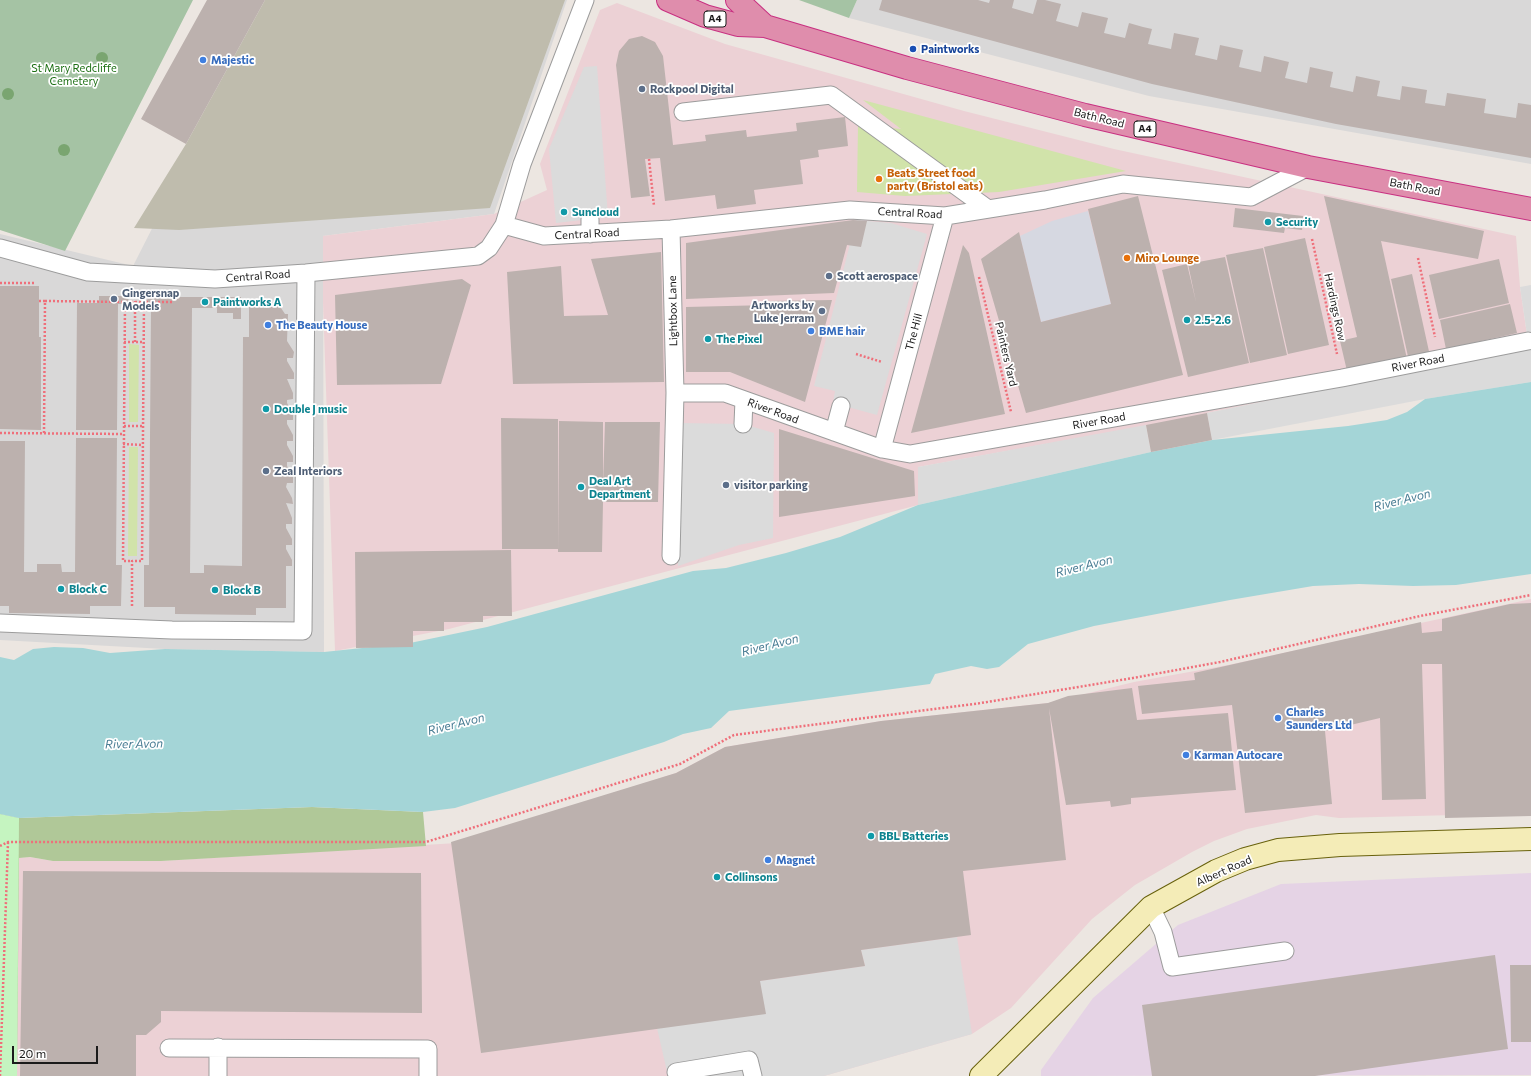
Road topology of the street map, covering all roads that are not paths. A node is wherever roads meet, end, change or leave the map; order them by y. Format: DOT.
graph roads {
  1 [pos="585,0"];
  2 [pos="668,0"];
  3 [pos="737,0"];
  4 [pos="765,26"];
  5 [pos="683,112"];
  6 [pos="1308,167"];
  7 [pos="988,209"];
  8 [pos="1531,209"];
  9 [pos="945,216"];
  10 [pos="504,225"];
  11 [pos="664,229"];
  12 [pos="0,248"];
  13 [pos="306,273"];
  14 [pos="1528,341"];
  15 [pos="676,393"];
  16 [pos="744,400"];
  17 [pos="840,406"];
  18 [pos="743,424"];
  19 [pos="834,432"];
  20 [pos="882,449"];
  21 [pos="671,556"];
  22 [pos="0,623"];
  23 [pos="1531,839"];
  24 [pos="1151,907"];
  25 [pos="1285,951"];
  26 [pos="218,1047"];
  27 [pos="169,1048"];
  28 [pos="676,1072"];
  29 [pos="986,1074"];
  30 [pos="218,1076"];
  31 [pos="428,1076"];
  32 [pos="753,1076"];
  1 -- 10 [label="lane, Central Road"];
  2 -- 4 [label="highway, Bath Road / A4"];
  3 -- 4 [label="highway, Bath Road / A4"];
  4 -- 6 [label="highway, Bath Road / A4"];
  5 -- 7 [label="lane"];
  6 -- 7 [label="lane, Central Road"];
  6 -- 8 [label="highway, Bath Road / A4"];
  7 -- 9 [label="lane, Central Road"];
  9 -- 11 [label="lane, Central Road"];
  9 -- 20 [label="lane, The Hill"];
  10 -- 11 [label="lane, Central Road"];
  10 -- 13 [label="lane, Central Road"];
  11 -- 15 [label="lane, Lightbox Lane"];
  12 -- 13 [label="lane, Central Road"];
  13 -- 22 [label="lane"];
  14 -- 20 [label="lane, River Road"];
  15 -- 16 [label="lane, River Road"];
  15 -- 21 [label="lane, Lightbox Lane"];
  16 -- 18 [label="lane"];
  16 -- 19 [label="lane, River Road"];
  17 -- 19 [label="lane"];
  19 -- 20 [label="lane, River Road"];
  23 -- 24 [label="street, Albert Road"];
  24 -- 25 [label="lane"];
  24 -- 29 [label="street, Albert Road"];
  26 -- 27 [label="lane"];
  26 -- 30 [label="lane"];
  26 -- 31 [label="lane"];
  28 -- 32 [label="lane"];
}
